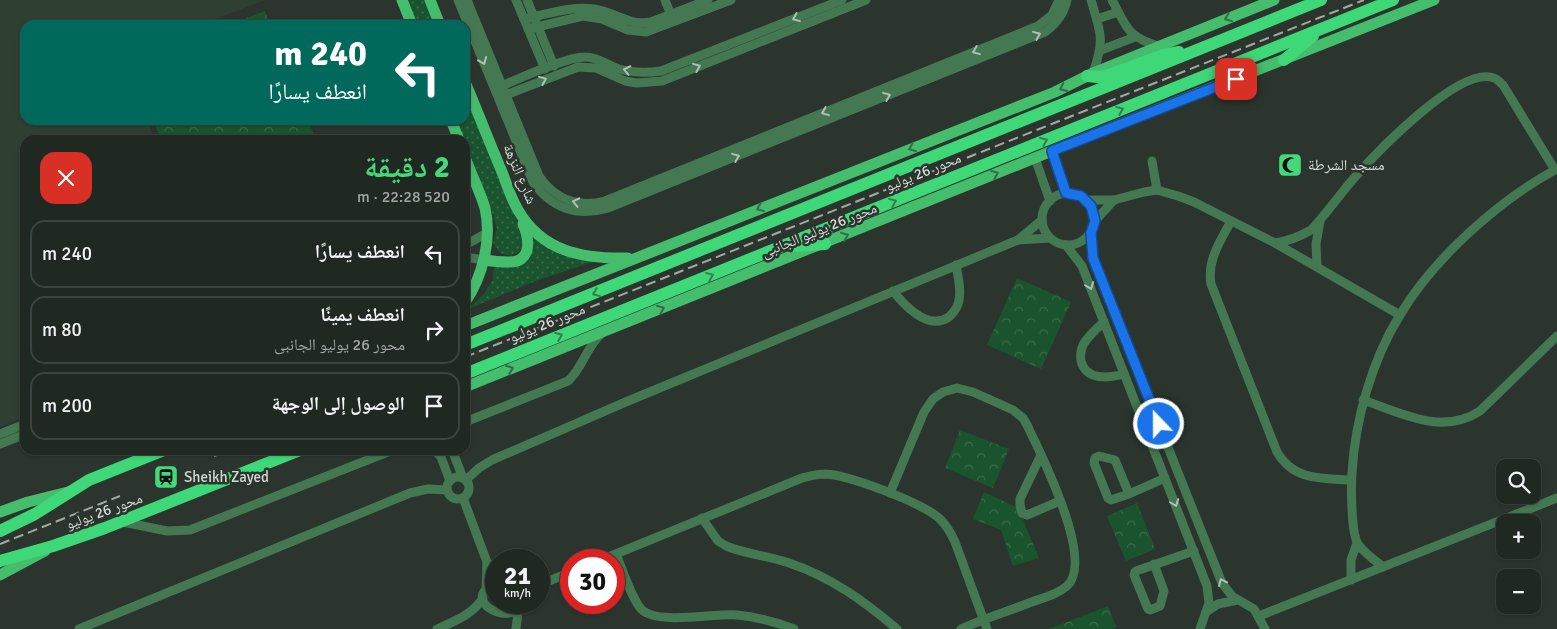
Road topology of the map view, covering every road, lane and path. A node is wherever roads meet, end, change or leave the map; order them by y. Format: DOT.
graph roads {
  1 [pos="402,0"];
  2 [pos="430,0"];
  3 [pos="458,0"];
  4 [pos="467,0"];
  5 [pos="516,0"];
  6 [pos="527,0"];
  7 [pos="666,0"];
  8 [pos="708,0"];
  9 [pos="731,0"];
  10 [pos="866,0"];
  11 [pos="1059,0"];
  12 [pos="1068,0"];
  13 [pos="1091,0"];
  14 [pos="1112,0"];
  15 [pos="1274,0"];
  16 [pos="1321,0"];
  17 [pos="1393,0"];
  18 [pos="1434,0"];
  19 [pos="838,1"];
  20 [pos="1118,12"];
  21 [pos="671,15"];
  22 [pos="534,17"];
  23 [pos="524,19"];
  24 [pos="1097,19"];
  25 [pos="410,20"];
  26 [pos="438,20"];
  27 [pos="467,20"];
  28 [pos="470,26"];
  29 [pos="538,27"];
  30 [pos="528,29"];
  31 [pos="1321,29"];
  32 [pos="1135,37"];
  33 [pos="1158,46"];
  34 [pos="1101,50"];
  35 [pos="1194,52"];
  36 [pos="1284,60"];
  37 [pos="554,66"];
  38 [pos="545,69"];
  39 [pos="1090,74"];
  40 [pos="498,87"];
  41 [pos="470,94"];
  42 [pos="502,97"];
  43 [pos="1052,151"];
  44 [pos="1035,158"];
  45 [pos="1152,161"];
  46 [pos="470,170"];
  47 [pos="1556,170"];
  48 [pos="1157,190"];
  49 [pos="1066,193"];
  50 [pos="1087,200"];
  51 [pos="1114,200"];
  52 [pos="1050,201"];
  53 [pos="597,207"];
  54 [pos="518,210"];
  55 [pos="1042,220"];
  56 [pos="1320,220"];
  57 [pos="1095,221"];
  58 [pos="1231,221"];
  59 [pos="487,233"];
  60 [pos="1091,233"];
  61 [pos="1050,238"];
  62 [pos="1018,240"];
  63 [pos="470,243"];
  64 [pos="1274,243"];
  65 [pos="825,244"];
  66 [pos="1066,245"];
  67 [pos="779,248"];
  68 [pos="470,258"];
  69 [pos="634,258"];
  70 [pos="484,260"];
  71 [pos="956,265"];
  72 [pos="1317,267"];
  73 [pos="893,291"];
  74 [pos="470,294"];
  75 [pos="1400,314"];
  76 [pos="1104,322"];
  77 [pos="470,324"];
  78 [pos="602,333"];
  79 [pos="1557,336"];
  80 [pos="470,343"];
  81 [pos="470,372"];
  82 [pos="1124,374"];
  83 [pos="470,385"];
  84 [pos="1363,400"];
  85 [pos="470,420"];
  86 [pos="20,426"];
  87 [pos="0,434"];
  88 [pos="20,436"];
  89 [pos="0,444"];
  90 [pos="152,455"];
  91 [pos="288,455"];
  92 [pos="381,455"];
  93 [pos="439,455"];
  94 [pos="454,455"];
  95 [pos="1042,455"];
  96 [pos="1165,478"];
  97 [pos="464,479"];
  98 [pos="1351,480"];
  99 [pos="450,481"];
  100 [pos="447,490"];
  101 [pos="70,491"];
  102 [pos="890,493"];
  103 [pos="1130,494"];
  104 [pos="463,498"];
  105 [pos="1557,498"];
  106 [pos="1060,501"];
  107 [pos="0,512"];
  108 [pos="1523,514"];
  109 [pos="702,518"];
  110 [pos="123,522"];
  111 [pos="1496,526"];
  112 [pos="0,530"];
  113 [pos="1357,543"];
  114 [pos="52,546"];
  115 [pos="625,550"];
  116 [pos="1194,551"];
  117 [pos="485,554"];
  118 [pos="0,561"];
  119 [pos="1154,564"];
  120 [pos="1383,567"];
  121 [pos="0,575"];
  122 [pos="625,575"];
  123 [pos="1352,580"];
  124 [pos="485,594"];
  125 [pos="1239,600"];
  126 [pos="485,609"];
  127 [pos="1206,612"];
  128 [pos="515,614"];
  129 [pos="519,614"];
  130 [pos="466,616"];
  131 [pos="490,616"];
  132 [pos="1259,616"];
  133 [pos="983,619"];
  134 [pos="442,628"];
  135 [pos="79,629"];
  136 [pos="516,629"];
  137 [pos="794,629"];
  138 [pos="897,629"];
  139 [pos="961,629"];
  140 [pos="987,629"];
  141 [pos="1200,629"];
  142 [pos="1265,629"];
  1 -- 25 [label="main road"];
  2 -- 26 [label="main road"];
  3 -- 27 [label="street, one-way"];
  4 -- 40 [label="street"];
  5 -- 23 [label="street"];
  6 -- 22 [label="street"];
  7 -- 21 [label="street"];
  8 -- 21 [label="street"];
  9 -- 29 [label="street"];
  42 -- 10 [label="street, one-way"];
  11 -- 53 [label="street, one-way"];
  53 -- 12 [label="street, one-way"];
  13 -- 24 [label="street"];
  14 -- 20 [label="street"];
  15 -- 33 [label="main road, one-way"];
  16 -- 35 [label="highway, محور 26 يوليو"];
  17 -- 31 [label="highway, محور 26 يوليو"];
  18 -- 36 [label="main road, محور 26 يوليو الجانبى"];
  19 -- 37 [label="street, one-way"];
  20 -- 24 [label="street"];
  20 -- 32 [label="street"];
  21 -- 22 [label="street"];
  22 -- 23 [label="street"];
  22 -- 29 [label="street"];
  23 -- 30 [label="street"];
  24 -- 34 [label="street"];
  28 -- 40 [label="street, one-way"];
  29 -- 30 [label="street"];
  29 -- 37 [label="street"];
  30 -- 38 [label="street"];
  31 -- 36 [label="highway"];
  67 -- 31 [label="highway, محور 26 يوليو, one-way"];
  32 -- 33 [label="street"];
  32 -- 34 [label="street"];
  33 -- 39 [label="main road"];
  34 -- 39 [label="street"];
  35 -- 39 [label="highway"];
  35 -- 80 [label="highway, محور 26 يوليو, one-way"];
  36 -- 43 [label="main road, محور 26 يوليو الجانبى"];
  37 -- 38 [label="street"];
  38 -- 40 [label="street"];
  39 -- 69 [label="main road, one-way"];
  40 -- 42 [label="street"];
  41 -- 54 [label="main road, شارع النزهة"];
  42 -- 53 [label="street"];
  43 -- 44 [label="main road, محور 26 يوليو الجانبى"];
  43 -- 49 [label="street"];
  44 -- 52 [label="street"];
  65 -- 44 [label="main road, محور 26 يوليو الجانبى, one-way"];
  45 -- 48 [label="street"];
  46 -- 59 [label="main road"];
  47 -- 56 [label="street"];
  47 -- 75 [label="street"];
  48 -- 51 [label="street"];
  48 -- 58 [label="street"];
  49 -- 50 [label="street"];
  49 -- 52 [label="street"];
  50 -- 51 [label="street"];
  50 -- 57 [label="street"];
  51 -- 57 [label="street"];
  52 -- 55 [label="street"];
  54 -- 69 [label="main road, شارع النزهة"];
  54 -- 70 [label="main road"];
  55 -- 61 [label="street"];
  55 -- 62 [label="street"];
  56 -- 64 [label="street"];
  56 -- 72 [label="street"];
  57 -- 60 [label="street"];
  58 -- 64 [label="street"];
  58 -- 98 [label="street"];
  59 -- 63 [label="street"];
  59 -- 70 [label="main road"];
  60 -- 66 [label="street"];
  125 -- 60 [label="street, one-way"];
  61 -- 62 [label="street"];
  61 -- 66 [label="street"];
  62 -- 71 [label="street"];
  64 -- 72 [label="street"];
  65 -- 67 [label="highway"];
  78 -- 65 [label="main road, محور 26 يوليو الجانبى, one-way"];
  66 -- 76 [label="street, one-way"];
  81 -- 67 [label="highway, محور 26 يوليو, one-way"];
  68 -- 70 [label="street"];
  69 -- 77 [label="main road"];
  70 -- 74 [label="main road"];
  71 -- 73 [label="street"];
  71 -- 73 [label="street"];
  72 -- 75 [label="street"];
  73 -- 97 [label="street"];
  75 -- 84 [label="street"];
  76 -- 82 [label="street"];
  76 -- 82 [label="street"];
  83 -- 78 [label="main road, محور 26 يوليو الجانبى, one-way"];
  78 -- 85 [label="street"];
  79 -- 84 [label="street"];
  82 -- 96 [label="street"];
  84 -- 98 [label="street"];
  86 -- 87 [label="street"];
  88 -- 89 [label="street"];
  90 -- 101 [label="highway, محور 26 يوليو"];
  91 -- 110 [label="highway, محور 26 يوليو"];
  92 -- 110 [label="street"];
  93 -- 99 [label="street"];
  94 -- 97 [label="street"];
  95 -- 102 [label="street"];
  95 -- 106 [label="street"];
  95 -- 106 [label="street"];
  96 -- 103 [label="street"];
  96 -- 116 [label="street, one-way"];
  97 -- 99 [label="street"];
  97 -- 104 [label="street"];
  98 -- 113 [label="street"];
  99 -- 100 [label="street"];
  100 -- 104 [label="street"];
  100 -- 135 [label="street"];
  101 -- 107 [label="main road"];
  101 -- 112 [label="highway, محور 26 يوليو"];
  102 -- 109 [label="street"];
  102 -- 133 [label="street"];
  103 -- 103 [label="street"];
  104 -- 117 [label="street"];
  105 -- 108 [label="street"];
  106 -- 133 [label="street"];
  109 -- 115 [label="street"];
  109 -- 138 [label="street"];
  110 -- 114 [label="highway, محور 26 يوليو"];
  111 -- 120 [label="street"];
  113 -- 120 [label="street"];
  113 -- 123 [label="street"];
  114 -- 118 [label="highway, محور 26 يوليو"];
  114 -- 121 [label="main road"];
  116 -- 119 [label="street"];
  116 -- 127 [label="street"];
  119 -- 119 [label="street"];
  120 -- 123 [label="street"];
  122 -- 137 [label="street"];
  123 -- 132 [label="street"];
  124 -- 126 [label="street"];
  124 -- 130 [label="street"];
  125 -- 127 [label="street"];
  125 -- 132 [label="street"];
  127 -- 141 [label="street"];
  128 -- 131 [label="street"];
  129 -- 136 [label="street"];
  130 -- 131 [label="street"];
  130 -- 134 [label="street"];
  132 -- 142 [label="street"];
  133 -- 139 [label="street"];
  133 -- 140 [label="street"];
}
